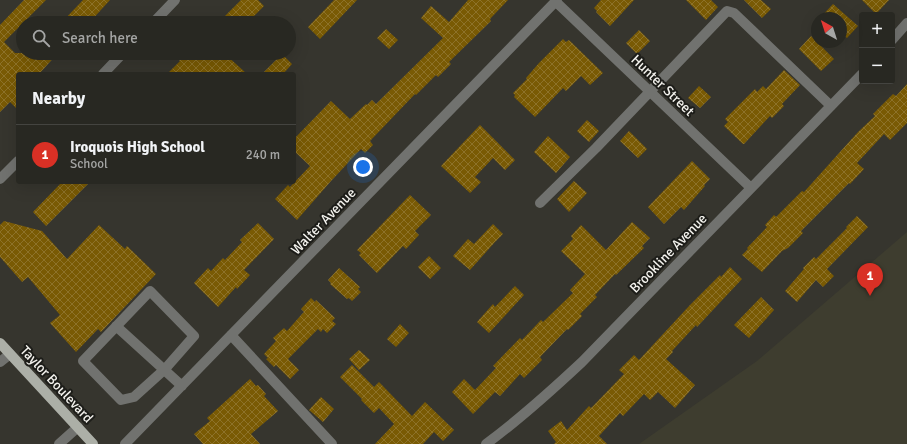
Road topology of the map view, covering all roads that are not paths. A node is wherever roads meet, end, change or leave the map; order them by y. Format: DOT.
graph roads {
  1 [pos="175,0"];
  2 [pos="556,1"];
  3 [pos="160,16"];
  4 [pos="907,23"];
  5 [pos="895,37"];
  6 [pos="116,60"];
  7 [pos="105,72"];
  8 [pos="859,77"];
  9 [pos="649,91"];
  10 [pos="830,106"];
  11 [pos="16,163"];
  12 [pos="0,179"];
  13 [pos="751,188"];
  14 [pos="540,203"];
  15 [pos="116,326"];
  16 [pos="231,335"];
  17 [pos="0,343"];
  18 [pos="10,354"];
  19 [pos="0,362"];
  20 [pos="164,369"];
  21 [pos="182,386"];
  22 [pos="78,427"];
  23 [pos="59,444"];
  24 [pos="93,444"];
  25 [pos="125,444"];
  26 [pos="332,444"];
  27 [pos="486,444"];
  1 -- 3 [label="street"];
  2 -- 9 [label="street, Hunter Street"];
  2 -- 16 [label="street, Walter Avenue"];
  4 -- 5 [label="street"];
  6 -- 7 [label="street"];
  8 -- 10 [label="street, Brookline Avenue"];
  9 -- 10 [label="street"];
  9 -- 13 [label="street, Hunter Street"];
  9 -- 14 [label="street"];
  10 -- 13 [label="street, Brookline Avenue"];
  11 -- 12 [label="street"];
  13 -- 27 [label="street, Brookline Avenue"];
  15 -- 20 [label="street"];
  15 -- 20 [label="street"];
  15 -- 20 [label="street"];
  16 -- 21 [label="street, Walter Avenue"];
  16 -- 26 [label="street"];
  17 -- 18 [label="main road, Taylor Boulevard"];
  18 -- 19 [label="street"];
  18 -- 22 [label="main road, Taylor Boulevard"];
  20 -- 21 [label="street"];
  21 -- 25 [label="street, Walter Avenue"];
  22 -- 23 [label="street"];
  22 -- 24 [label="main road, Taylor Boulevard"];
}
